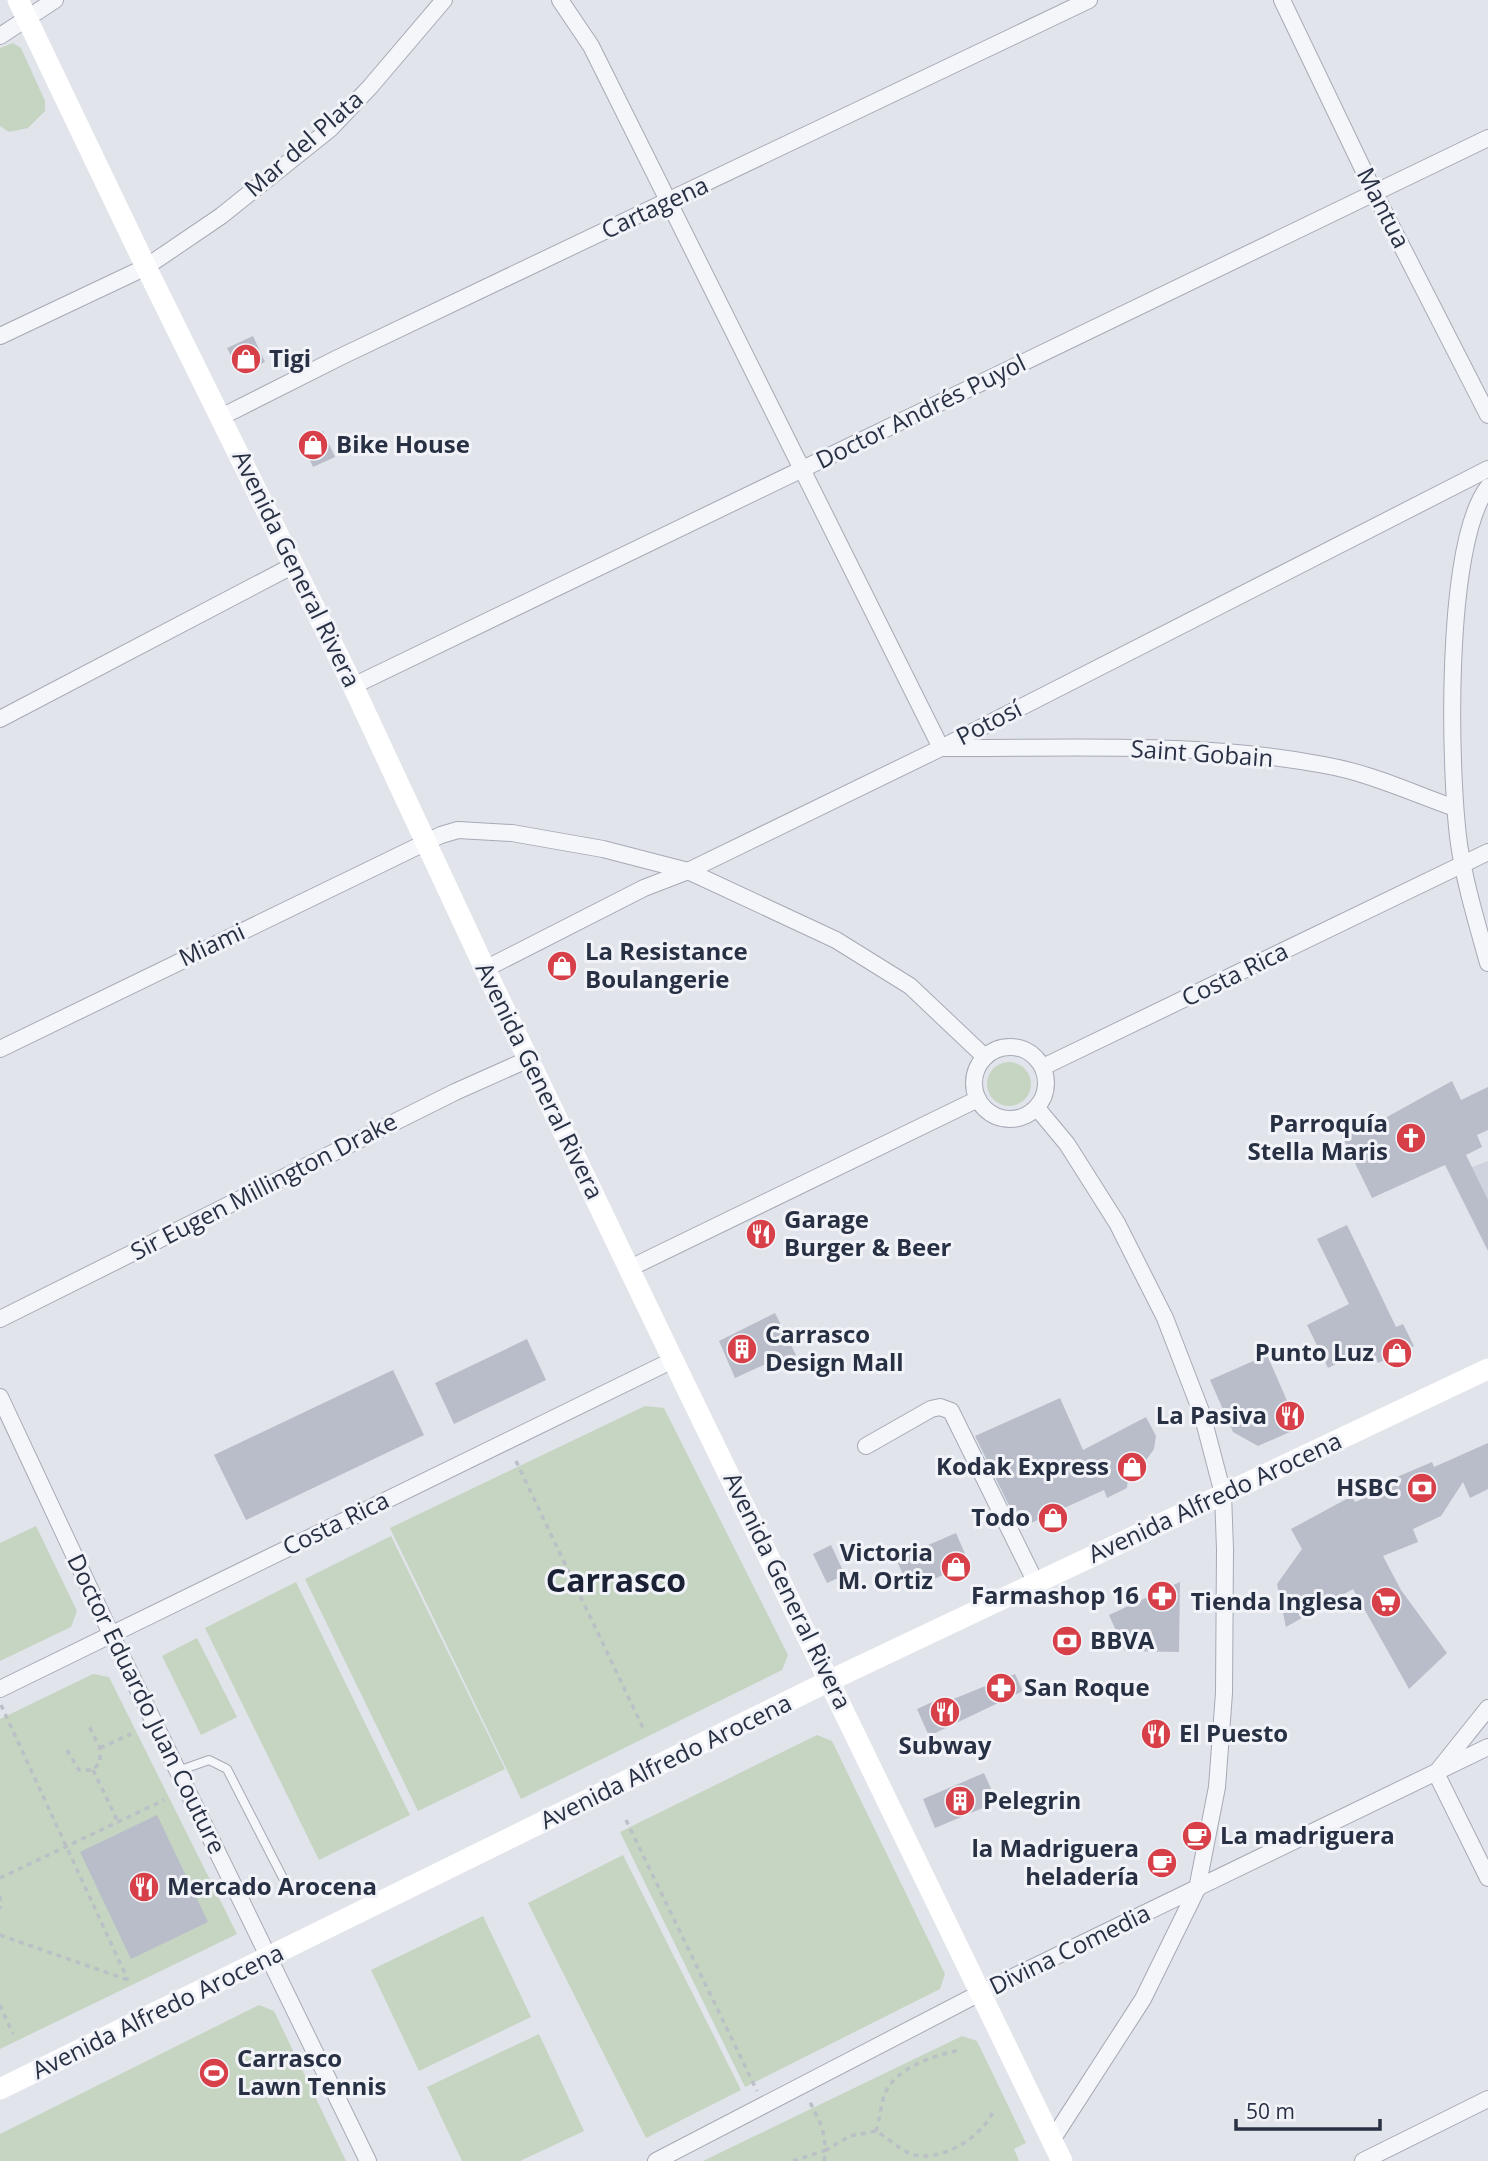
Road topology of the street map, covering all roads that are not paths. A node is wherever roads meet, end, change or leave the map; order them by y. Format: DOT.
graph roads {
  1 [pos="55,0"];
  2 [pos="444,0"];
  3 [pos="560,0"];
  4 [pos="1089,0"];
  5 [pos="1282,0"];
  6 [pos="23,9"];
  7 [pos="0,36"];
  8 [pos="1488,138"];
  9 [pos="1374,192"];
  10 [pos="669,201"];
  11 [pos="146,267"];
  12 [pos="0,337"];
  13 [pos="1488,415"];
  14 [pos="221,417"];
  15 [pos="1488,469"];
  16 [pos="802,470"];
  17 [pos="1488,487"];
  18 [pos="293,565"];
  19 [pos="354,686"];
  20 [pos="0,719"];
  21 [pos="941,748"];
  22 [pos="1455,808"];
  23 [pos="425,843"];
  24 [pos="1488,852"];
  25 [pos="1462,864"];
  26 [pos="688,871"];
  27 [pos="1488,963"];
  28 [pos="485,969"];
  29 [pos="0,1049"];
  30 [pos="985,1057"];
  31 [pos="529,1059"];
  32 [pos="1043,1067"];
  33 [pos="978,1099"];
  34 [pos="1037,1108"];
  35 [pos="630,1268"];
  36 [pos="0,1319"];
  37 [pos="673,1360"];
  38 [pos="1488,1368"];
  39 [pos="0,1397"];
  40 [pos="866,1446"];
  41 [pos="1223,1494"];
  42 [pos="1036,1583"];
  43 [pos="111,1634"];
  44 [pos="831,1680"];
  45 [pos="0,1689"];
  46 [pos="1488,1709"];
  47 [pos="1488,1747"];
  48 [pos="178,1771"];
  49 [pos="1436,1773"];
  50 [pos="283,1878"];
  51 [pos="1488,1878"];
  52 [pos="1197,1889"];
  53 [pos="269,1958"];
  54 [pos="982,1992"];
  55 [pos="0,2089"];
  56 [pos="1488,2099"];
  57 [pos="1052,2140"];
  58 [pos="368,2161"];
  59 [pos="656,2161"];
  60 [pos="1062,2161"];
  61 [pos="1363,2161"];
  1 -- 6 [label="street"];
  2 -- 11 [label="street, Mar del Plata"];
  3 -- 10 [label="street"];
  4 -- 10 [label="street, Cartagena"];
  5 -- 9 [label="street, Mantua"];
  6 -- 7 [label="street"];
  6 -- 11 [label="main road, Avenida General Rivera"];
  8 -- 9 [label="street, Doctor Andrés Puyol"];
  9 -- 13 [label="street, Mantua"];
  9 -- 16 [label="street, Doctor Andrés Puyol"];
  10 -- 14 [label="street, Cartagena"];
  10 -- 16 [label="street"];
  11 -- 12 [label="street, Mar del Plata"];
  11 -- 14 [label="main road, Avenida General Rivera"];
  14 -- 18 [label="main road, Avenida General Rivera"];
  15 -- 21 [label="street, Potosí"];
  16 -- 19 [label="street, Doctor Andrés Puyol"];
  16 -- 21 [label="street"];
  17 -- 22 [label="street"];
  18 -- 19 [label="main road, Avenida General Rivera"];
  18 -- 20 [label="street"];
  19 -- 23 [label="main road, Avenida General Rivera"];
  21 -- 22 [label="street, Saint Gobain"];
  21 -- 26 [label="street, Potosí"];
  22 -- 25 [label="street"];
  23 -- 26 [label="street, Miami"];
  23 -- 28 [label="main road, Avenida General Rivera"];
  23 -- 29 [label="street, Miami"];
  24 -- 25 [label="street, Costa Rica"];
  25 -- 27 [label="street"];
  25 -- 32 [label="street, Costa Rica"];
  26 -- 28 [label="street, Potosí"];
  26 -- 30 [label="street, Miami"];
  28 -- 31 [label="main road, Avenida General Rivera"];
  30 -- 32 [label="street"];
  30 -- 33 [label="street"];
  31 -- 35 [label="main road, Avenida General Rivera"];
  31 -- 36 [label="street, Sir Eugen Millington Drake"];
  32 -- 34 [label="street"];
  33 -- 34 [label="street"];
  33 -- 35 [label="street"];
  34 -- 41 [label="street"];
  35 -- 37 [label="main road, Avenida General Rivera"];
  37 -- 43 [label="street, Costa Rica"];
  37 -- 44 [label="main road, Avenida General Rivera"];
  38 -- 41 [label="main road, Avenida Alfredo Arocena"];
  39 -- 43 [label="street, Doctor Eduardo Juan Couture"];
  40 -- 42 [label="street"];
  41 -- 42 [label="main road, Avenida Alfredo Arocena"];
  41 -- 52 [label="street"];
  42 -- 44 [label="main road, Avenida Alfredo Arocena"];
  43 -- 45 [label="street, Costa Rica"];
  43 -- 48 [label="street, Doctor Eduardo Juan Couture"];
  44 -- 53 [label="main road, Avenida Alfredo Arocena"];
  44 -- 54 [label="main road, Avenida General Rivera"];
  46 -- 49 [label="street"];
  47 -- 49 [label="street, Divina Comedia"];
  48 -- 50 [label="lane"];
  48 -- 53 [label="street, Doctor Eduardo Juan Couture"];
  49 -- 51 [label="street"];
  49 -- 52 [label="street, Divina Comedia"];
  52 -- 54 [label="street, Divina Comedia"];
  52 -- 57 [label="street"];
  53 -- 55 [label="main road, Avenida Alfredo Arocena"];
  53 -- 58 [label="street, Doctor Eduardo Juan Couture"];
  54 -- 57 [label="main road, Avenida General Rivera"];
  54 -- 59 [label="street, Divina Comedia"];
  56 -- 61 [label="street"];
  57 -- 60 [label="main road, Avenida General Rivera"];
}
